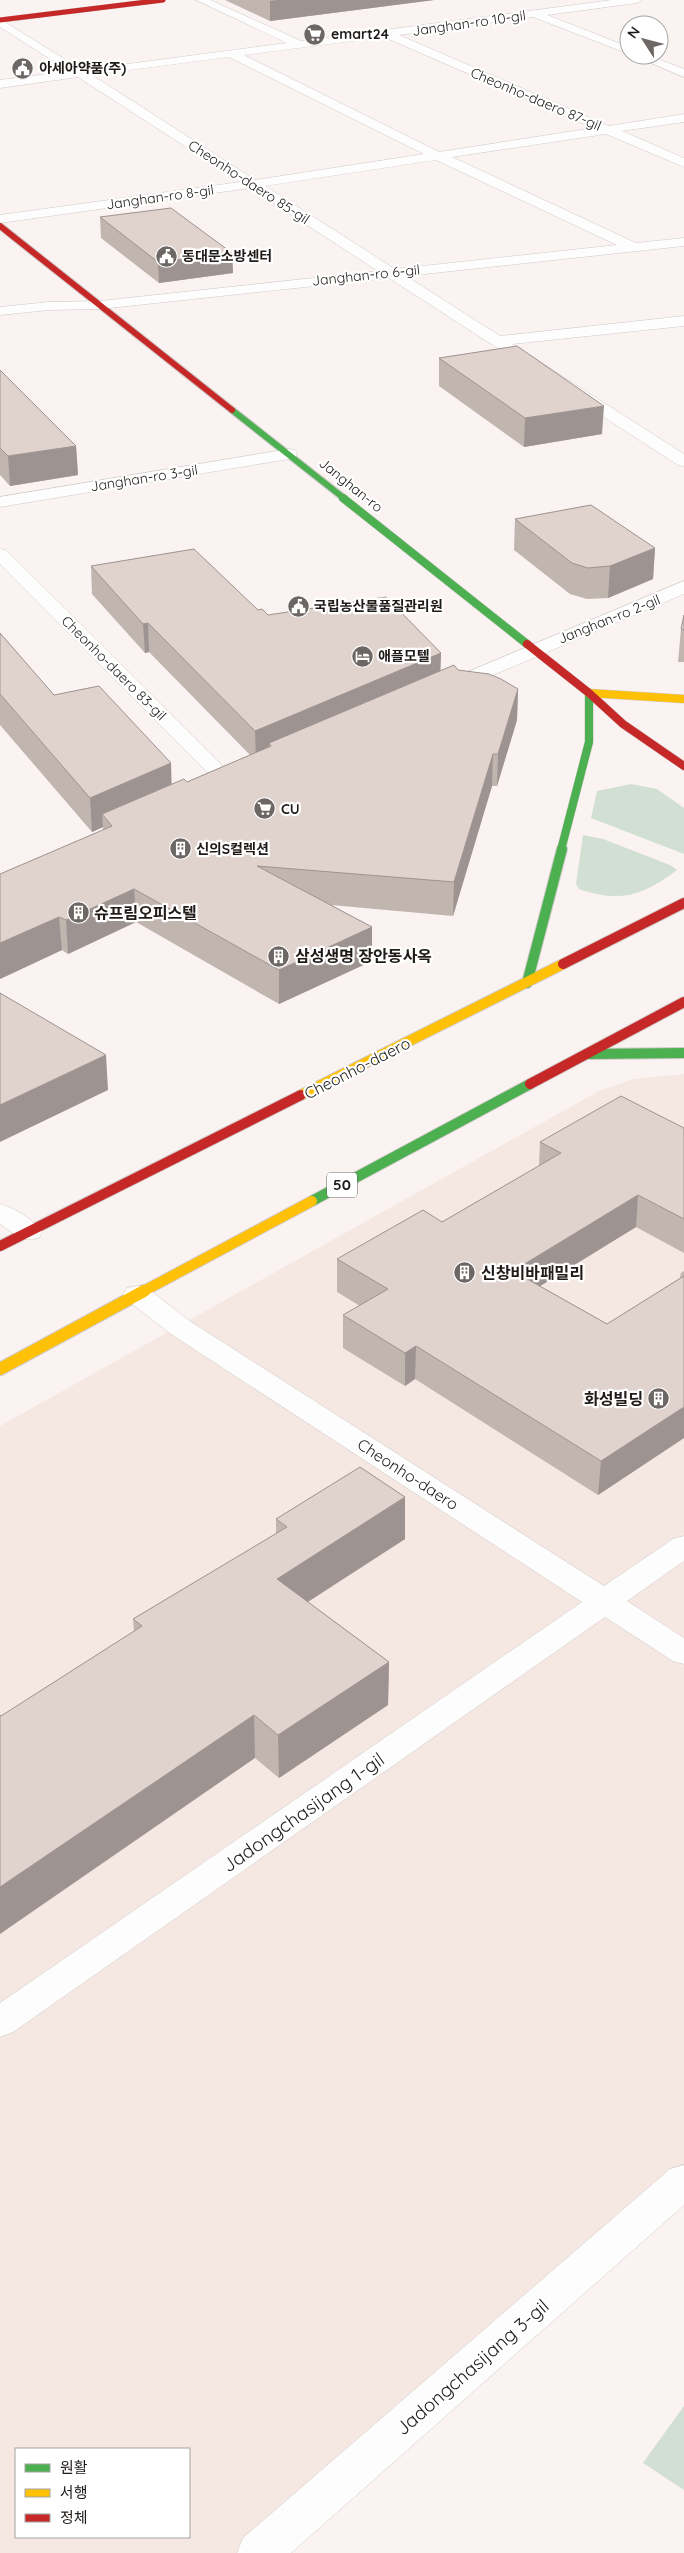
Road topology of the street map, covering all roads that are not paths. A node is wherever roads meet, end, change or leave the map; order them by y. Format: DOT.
graph roads {
  1 [pos="163,0"];
  2 [pos="201,0"];
  3 [pos="637,0"];
  4 [pos="536,14"];
  5 [pos="0,21"];
  6 [pos="387,34"];
  7 [pos="301,45"];
  8 [pos="619,48"];
  9 [pos="232,54"];
  10 [pos="664,65"];
  11 [pos="684,73"];
  12 [pos="81,74"];
  13 [pos="0,84"];
  14 [pos="684,118"];
  15 [pos="608,130"];
  16 [pos="438,156"];
  17 [pos="684,163"];
  18 [pos="252,184"];
  19 [pos="0,219"];
  20 [pos="0,226"];
  21 [pos="684,242"];
  22 [pos="633,247"];
  23 [pos="390,272"];
  24 [pos="100,305"];
  25 [pos="0,312"];
  26 [pos="684,320"];
  27 [pos="498,341"];
  28 [pos="289,454"];
  29 [pos="684,461"];
  30 [pos="0,502"];
  31 [pos="0,554"];
  32 [pos="684,587"];
  33 [pos="534,650"];
  34 [pos="589,693"];
  35 [pos="426,696"];
  36 [pos="684,699"];
  37 [pos="684,766"];
  38 [pos="228,782"];
  39 [pos="684,902"];
  40 [pos="527,983"];
  41 [pos="684,1002"];
  42 [pos="684,1053"];
  43 [pos="588,1054"];
  44 [pos="0,1212"];
  45 [pos="29,1232"];
  46 [pos="0,1246"];
  47 [pos="136,1294"];
  48 [pos="0,1369"];
  49 [pos="684,1546"];
  50 [pos="606,1601"];
  51 [pos="684,1652"];
  52 [pos="0,2022"];
  53 [pos="684,2181"];
  54 [pos="260,2553"];
  1 -- 5 [label="street"];
  2 -- 7 [label="street"];
  3 -- 4 [label="street, Janghan-ro 10-gil"];
  4 -- 6 [label="street, Janghan-ro 10-gil"];
  4 -- 8 [label="street"];
  5 -- 12 [label="street, Cheonho-daero 85-gil"];
  6 -- 7 [label="street, Janghan-ro 10-gil"];
  6 -- 15 [label="street, Cheonho-daero 87-gil"];
  7 -- 9 [label="street, Janghan-ro 10-gil"];
  9 -- 12 [label="street, Janghan-ro 10-gil"];
  9 -- 16 [label="street"];
  10 -- 11 [label="street"];
  12 -- 13 [label="street, Janghan-ro 10-gil"];
  12 -- 18 [label="street, Cheonho-daero 85-gil"];
  14 -- 15 [label="street, Janghan-ro 8-gil"];
  15 -- 16 [label="street, Janghan-ro 8-gil"];
  15 -- 17 [label="street, Cheonho-daero 87-gil"];
  16 -- 18 [label="street, Janghan-ro 8-gil"];
  16 -- 22 [label="street"];
  18 -- 19 [label="street, Janghan-ro 8-gil"];
  18 -- 23 [label="street, Cheonho-daero 85-gil"];
  20 -- 24 [label="street, Janghan-ro"];
  21 -- 22 [label="street, Janghan-ro 6-gil"];
  22 -- 23 [label="street, Janghan-ro 6-gil"];
  23 -- 24 [label="street, Janghan-ro 6-gil"];
  23 -- 27 [label="street, Cheonho-daero 85-gil"];
  24 -- 25 [label="street, Janghan-ro 6-gil"];
  24 -- 28 [label="street, Janghan-ro"];
  26 -- 27 [label="street"];
  27 -- 29 [label="street, Cheonho-daero 85-gil"];
  28 -- 30 [label="street, Janghan-ro 3-gil"];
  28 -- 33 [label="street, Janghan-ro"];
  31 -- 38 [label="street, Cheonho-daero 83-gil"];
  32 -- 33 [label="street, Janghan-ro 2-gil"];
  33 -- 34 [label="street, Janghan-ro"];
  33 -- 35 [label="street, Janghan-ro 2-gil"];
  34 -- 36 [label="street"];
  34 -- 37 [label="street, Janghan-ro"];
  34 -- 40 [label="street"];
  39 -- 40 [label="street, Cheonho-daero"];
  40 -- 45 [label="street, Cheonho-daero"];
  41 -- 43 [label="street, 50"];
  42 -- 43 [label="street"];
  43 -- 47 [label="street, 50"];
  44 -- 45 [label="street"];
  45 -- 46 [label="street, Cheonho-daero"];
  47 -- 48 [label="street, 50"];
  47 -- 50 [label="street, Cheonho-daero"];
  49 -- 50 [label="street, Jadongchasijang 1-gil"];
  50 -- 51 [label="street"];
  50 -- 52 [label="street, Jadongchasijang 1-gil"];
  53 -- 54 [label="street, Jadongchasijang 3-gil"];
}
